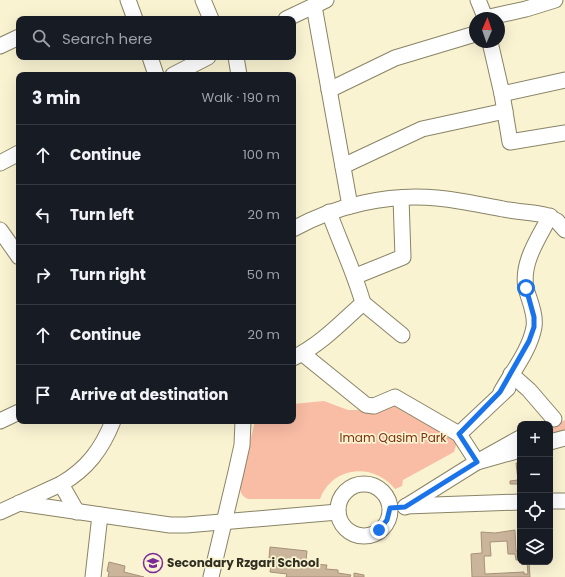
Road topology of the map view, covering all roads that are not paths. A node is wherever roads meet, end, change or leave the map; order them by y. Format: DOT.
graph roads {
  1 [pos="128,0"];
  2 [pos="203,0"];
  3 [pos="478,0"];
  4 [pos="555,0"];
  5 [pos="320,3"];
  6 [pos="483,12"];
  7 [pos="505,14"];
  8 [pos="135,16"];
  9 [pos="210,16"];
  10 [pos="292,16"];
  11 [pos="469,36"];
  12 [pos="16,38"];
  13 [pos="0,46"];
  14 [pos="491,48"];
  15 [pos="151,60"];
  16 [pos="202,60"];
  17 [pos="236,60"];
  18 [pos="155,72"];
  19 [pos="179,72"];
  20 [pos="238,72"];
  21 [pos="565,80"];
  22 [pos="329,90"];
  23 [pos="502,94"];
  24 [pos="505,111"];
  25 [pos="565,133"];
  26 [pos="16,155"];
  27 [pos="0,163"];
  28 [pos="344,166"];
  29 [pos="401,198"];
  30 [pos="350,206"];
  31 [pos="329,212"];
  32 [pos="550,216"];
  33 [pos="296,228"];
  34 [pos="0,230"];
  35 [pos="565,230"];
  36 [pos="16,252"];
  37 [pos="356,276"];
  38 [pos="363,303"];
  39 [pos="402,335"];
  40 [pos="298,356"];
  41 [pos="514,378"];
  42 [pos="16,413"];
  43 [pos="555,419"];
  44 [pos="0,421"];
  45 [pos="112,424"];
  46 [pos="243,424"];
  47 [pos="459,434"];
  48 [pos="565,438"];
  49 [pos="517,440"];
  50 [pos="553,441"];
  51 [pos="517,451"];
  52 [pos="477,462"];
  53 [pos="61,484"];
  54 [pos="553,501"];
  55 [pos="565,501"];
  56 [pos="517,502"];
  57 [pos="19,504"];
  58 [pos="405,507"];
  59 [pos="390,508"];
  60 [pos="0,512"];
  61 [pos="77,512"];
  62 [pos="338,512"];
  63 [pos="100,515"];
  64 [pos="223,522"];
  65 [pos="93,577"];
  66 [pos="211,577"];
  1 -- 8 [label="street"];
  2 -- 9 [label="street"];
  3 -- 6 [label="street"];
  4 -- 7 [label="street"];
  5 -- 10 [label="street"];
  5 -- 22 [label="street"];
  11 -- 22 [label="street"];
  12 -- 13 [label="street"];
  14 -- 23 [label="street"];
  15 -- 18 [label="street"];
  16 -- 19 [label="street"];
  17 -- 20 [label="street"];
  21 -- 23 [label="street"];
  22 -- 28 [label="street"];
  23 -- 24 [label="street"];
  24 -- 25 [label="street"];
  24 -- 28 [label="street"];
  26 -- 27 [label="street"];
  28 -- 30 [label="street"];
  29 -- 30 [label="street"];
  29 -- 32 [label="street"];
  29 -- 37 [label="street"];
  30 -- 31 [label="street"];
  31 -- 33 [label="street"];
  31 -- 37 [label="street"];
  32 -- 35 [label="street"];
  32 -- 41 [label="street"];
  34 -- 36 [label="street"];
  37 -- 38 [label="street"];
  38 -- 39 [label="street"];
  38 -- 40 [label="street"];
  40 -- 47 [label="street"];
  41 -- 43 [label="street"];
  41 -- 47 [label="street"];
  42 -- 44 [label="street"];
  45 -- 53 [label="street"];
  46 -- 64 [label="street"];
  47 -- 52 [label="street"];
  48 -- 50 [label="street"];
  49 -- 52 [label="street"];
  51 -- 52 [label="street"];
  52 -- 58 [label="street"];
  53 -- 57 [label="street"];
  53 -- 61 [label="street"];
  54 -- 55 [label="street"];
  56 -- 58 [label="street"];
  57 -- 60 [label="street"];
  57 -- 61 [label="street"];
  58 -- 59 [label="street"];
  59 -- 62 [label="street"];
  59 -- 62 [label="street"];
  61 -- 63 [label="street"];
  62 -- 64 [label="street"];
  63 -- 64 [label="street"];
  63 -- 65 [label="street"];
  64 -- 66 [label="street"];
}
